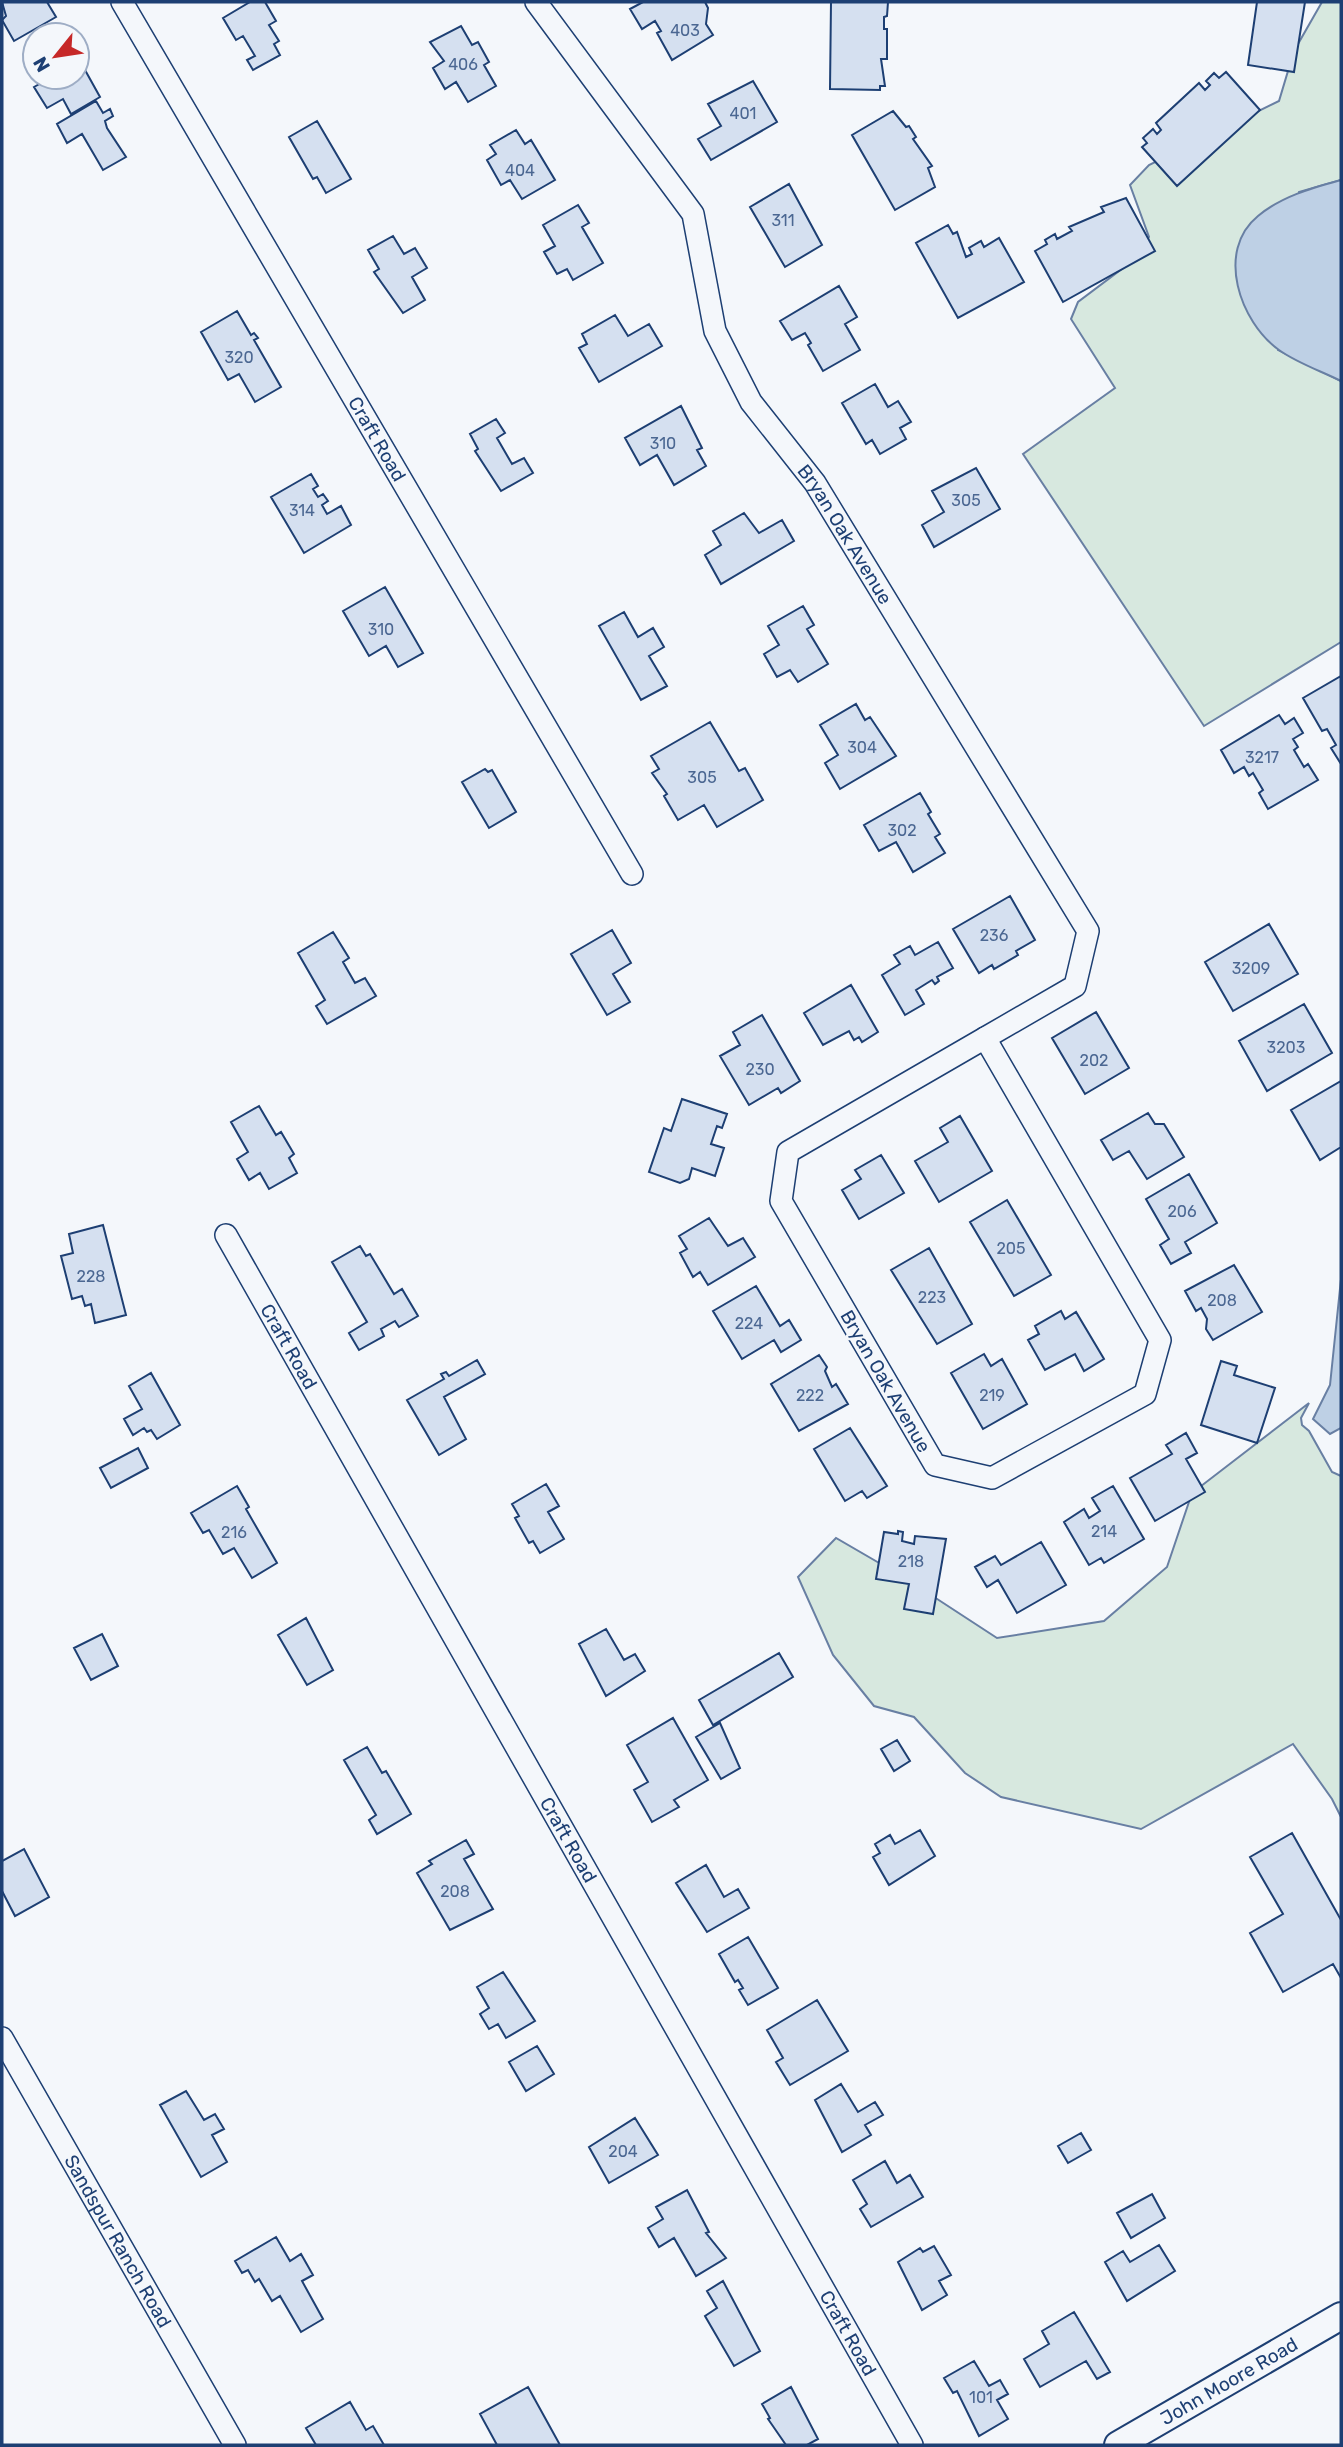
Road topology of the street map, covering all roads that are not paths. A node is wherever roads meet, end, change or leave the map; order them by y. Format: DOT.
graph roads {
  1 [pos="122,2"];
  2 [pos="536,2"];
  3 [pos="632,874"];
  4 [pos="985,1038"];
  5 [pos="226,1235"];
  6 [pos="2,2038"];
  7 [pos="1341,2316"];
  8 [pos="235,2445"];
  9 [pos="912,2445"];
  10 [pos="1118,2445"];
  1 -- 3 [label="street, Craft Road"];
  2 -- 4 [label="street, Bryan Oak Avenue"];
  4 -- 4 [label="street, Bryan Oak Avenue"];
  5 -- 9 [label="street, Craft Road"];
  6 -- 8 [label="street, Sandspur Ranch Road"];
  7 -- 10 [label="street, John Moore Road"];
}
